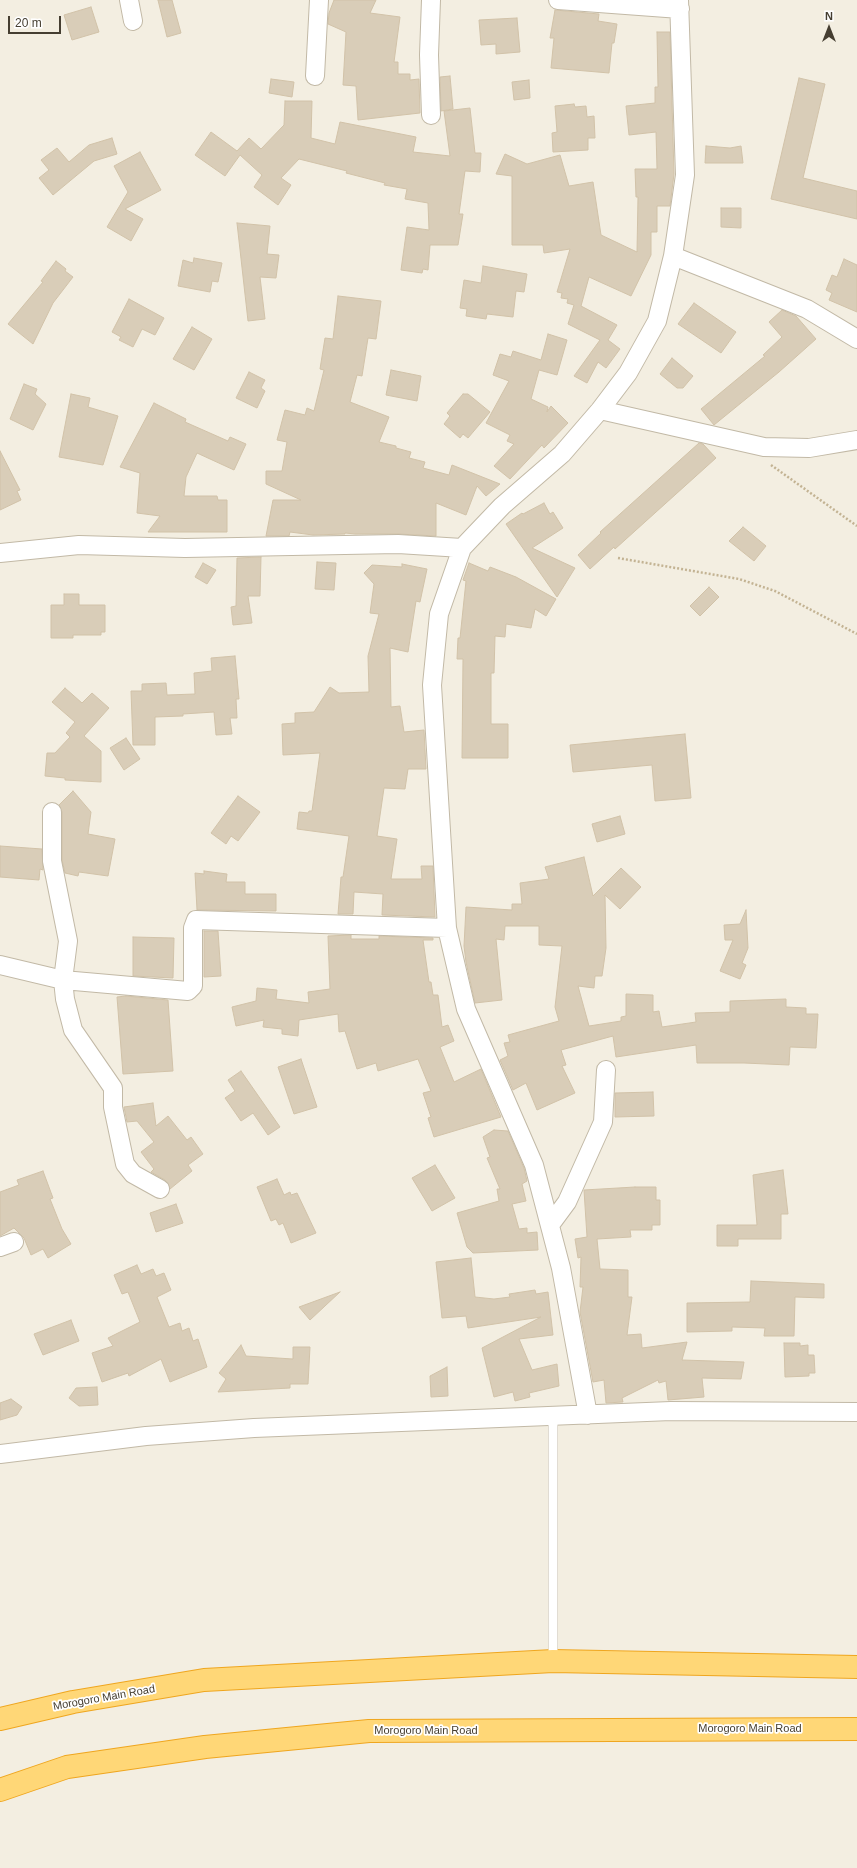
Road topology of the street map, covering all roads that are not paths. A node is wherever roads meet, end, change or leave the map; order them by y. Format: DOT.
graph roads {
  1 [pos="129,0"];
  2 [pos="319,0"];
  3 [pos="431,0"];
  4 [pos="558,0"];
  5 [pos="680,4"];
  6 [pos="133,21"];
  7 [pos="315,76"];
  8 [pos="431,115"];
  9 [pos="673,256"];
  10 [pos="857,339"];
  11 [pos="600,410"];
  12 [pos="857,440"];
  13 [pos="462,548"];
  14 [pos="0,553"];
  15 [pos="52,812"];
  16 [pos="447,928"];
  17 [pos="0,965"];
  18 [pos="63,980"];
  19 [pos="606,1070"];
  20 [pos="160,1189"];
  21 [pos="550,1225"];
  22 [pos="857,1412"];
  23 [pos="588,1415"];
  24 [pos="553,1416"];
  25 [pos="0,1454"];
  26 [pos="553,1661"];
  27 [pos="857,1667"];
  28 [pos="0,1719"];
  29 [pos="857,1729"];
  30 [pos="0,1790"];
  1 -- 6 [label="street"];
  2 -- 7 [label="street"];
  3 -- 8 [label="street"];
  4 -- 5 [label="street"];
  5 -- 9 [label="street"];
  9 -- 10 [label="street"];
  9 -- 11 [label="street"];
  11 -- 12 [label="street"];
  11 -- 13 [label="street"];
  13 -- 14 [label="street"];
  13 -- 16 [label="street"];
  15 -- 18 [label="street"];
  16 -- 18 [label="street"];
  16 -- 21 [label="street"];
  17 -- 18 [label="street"];
  18 -- 20 [label="street"];
  19 -- 21 [label="street"];
  21 -- 23 [label="street"];
  22 -- 23 [label="street"];
  23 -- 24 [label="street"];
  24 -- 25 [label="street"];
  24 -- 26 [label="lane"];
  26 -- 27 [label="highway, Morogoro Main Road"];
  26 -- 28 [label="highway, Morogoro Main Road"];
  29 -- 30 [label="highway, Morogoro Main Road"];
}
